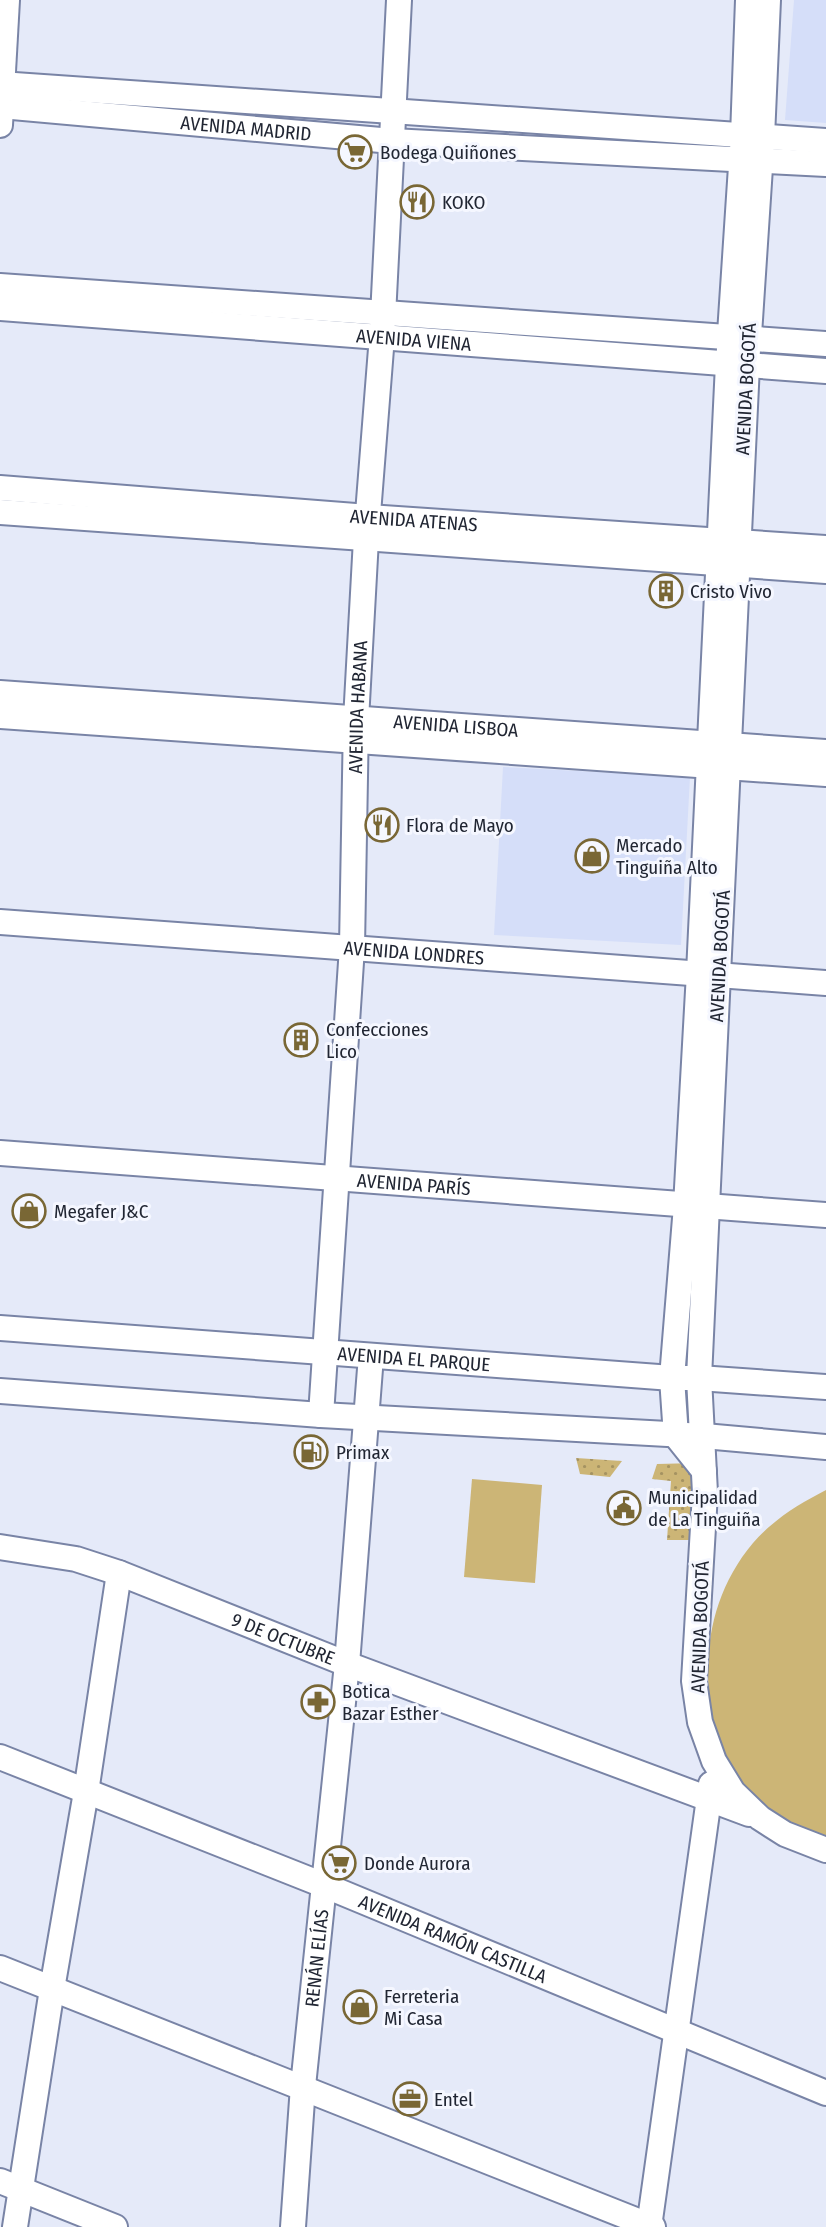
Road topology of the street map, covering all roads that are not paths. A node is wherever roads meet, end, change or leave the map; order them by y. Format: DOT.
graph roads {
  1 [pos="7,0"];
  2 [pos="399,0"];
  3 [pos="748,0"];
  4 [pos="768,0"];
  5 [pos="1,95"];
  6 [pos="393,113"];
  7 [pos="0,125"];
  8 [pos="392,141"];
  9 [pos="826,142"];
  10 [pos="752,148"];
  11 [pos="826,164"];
  12 [pos="0,286"];
  13 [pos="0,308"];
  14 [pos="382,325"];
  15 [pos="739,338"];
  16 [pos="826,344"];
  17 [pos="737,365"];
  18 [pos="826,370"];
  19 [pos="0,488"];
  20 [pos="0,512"];
  21 [pos="367,528"];
  22 [pos="826,548"];
  23 [pos="729,552"];
  24 [pos="826,571"];
  25 [pos="0,694"];
  26 [pos="0,716"];
  27 [pos="356,731"];
  28 [pos="826,752"];
  29 [pos="719,756"];
  30 [pos="826,774"];
  31 [pos="0,922"];
  32 [pos="352,947"];
  33 [pos="709,974"];
  34 [pos="826,983"];
  35 [pos="0,1153"];
  36 [pos="337,1180"];
  37 [pos="696,1206"];
  38 [pos="826,1215"];
  39 [pos="0,1328"];
  40 [pos="327,1351"];
  41 [pos="371,1356"];
  42 [pos="673,1371"];
  43 [pos="699,1378"];
  44 [pos="826,1387"];
  45 [pos="0,1391"];
  46 [pos="321,1415"];
  47 [pos="366,1418"];
  48 [pos="676,1436"];
  49 [pos="704,1436"];
  50 [pos="826,1447"];
  51 [pos="704,1471"];
  52 [pos="0,1547"];
  53 [pos="119,1573"];
  54 [pos="346,1664"];
  55 [pos="0,1757"];
  56 [pos="714,1761"];
  57 [pos="86,1792"];
  58 [pos="709,1798"];
  59 [pos="760,1818"];
  60 [pos="826,1850"];
  61 [pos="326,1886"];
  62 [pos="0,1968"];
  63 [pos="52,1989"];
  64 [pos="678,2032"];
  65 [pos="303,2087"];
  66 [pos="826,2093"];
  67 [pos="11,2185"];
  68 [pos="15,2227"];
  69 [pos="115,2227"];
  70 [pos="293,2227"];
  71 [pos="651,2227"];
  1 -- 5 [label="street"];
  2 -- 6 [label="street, AVENIDA HABANA"];
  3 -- 10 [label="street, AVENIDA BOGOTÁ"];
  4 -- 10 [label="street, AVENIDA BOGOTÁ"];
  5 -- 6 [label="street, AVENIDA MADRID"];
  5 -- 7 [label="street"];
  5 -- 8 [label="street, AVENIDA MADRID"];
  6 -- 8 [label="street, AVENIDA HABANA"];
  6 -- 10 [label="street, AVENIDA MADRID"];
  8 -- 10 [label="street, AVENIDA MADRID"];
  8 -- 14 [label="street, AVENIDA HABANA"];
  9 -- 10 [label="street, AVENIDA MADRID"];
  10 -- 11 [label="street, AVENIDA MADRID"];
  10 -- 15 [label="street, AVENIDA BOGOTÁ"];
  12 -- 14 [label="street, AVENIDA VIENA"];
  13 -- 14 [label="street, AVENIDA VIENA"];
  14 -- 15 [label="street, AVENIDA VIENA"];
  14 -- 17 [label="street, AVENIDA VIENA"];
  14 -- 21 [label="street, AVENIDA HABANA"];
  15 -- 16 [label="street, AVENIDA VIENA"];
  15 -- 17 [label="street, AVENIDA BOGOTÁ"];
  17 -- 18 [label="street, AVENIDA VIENA"];
  17 -- 23 [label="street, AVENIDA BOGOTÁ"];
  19 -- 21 [label="street, AVENIDA ATENAS"];
  20 -- 21 [label="street, AVENIDA ATENAS"];
  21 -- 23 [label="street, AVENIDA ATENAS"];
  21 -- 27 [label="street, AVENIDA HABANA"];
  22 -- 23 [label="street, AVENIDA ATENAS"];
  23 -- 24 [label="street, AVENIDA ATENAS"];
  23 -- 29 [label="street, AVENIDA BOGOTÁ"];
  25 -- 27 [label="street, AVENIDA LISBOA"];
  26 -- 27 [label="street, AVENIDA LISBOA"];
  27 -- 29 [label="street, AVENIDA LISBOA"];
  27 -- 32 [label="street, AVENIDA HABANA"];
  28 -- 29 [label="street, AVENIDA LISBOA"];
  29 -- 30 [label="street, AVENIDA LISBOA"];
  29 -- 33 [label="street, AVENIDA BOGOTÁ"];
  31 -- 32 [label="street, AVENIDA LONDRES"];
  32 -- 33 [label="street, AVENIDA LONDRES"];
  32 -- 36 [label="street, AVENIDA HABANA"];
  33 -- 34 [label="street, AVENIDA LONDRES"];
  33 -- 37 [label="street, AVENIDA BOGOTÁ"];
  35 -- 36 [label="street, AVENIDA PARÍS"];
  36 -- 37 [label="street, AVENIDA PARÍS"];
  36 -- 40 [label="street, AVENIDA HABANA"];
  37 -- 38 [label="street, AVENIDA PARÍS"];
  37 -- 42 [label="street, AVENIDA BOGOTÁ"];
  37 -- 43 [label="street, AVENIDA BOGOTÁ"];
  39 -- 40 [label="street, AVENIDA EL PARQUE"];
  40 -- 41 [label="street, AVENIDA EL PARQUE"];
  40 -- 46 [label="street, AVENIDA HABANA"];
  41 -- 42 [label="street, AVENIDA EL PARQUE"];
  41 -- 47 [label="street, RENÁN ELÍAS"];
  42 -- 43 [label="street, AVENIDA EL PARQUE"];
  42 -- 48 [label="street, AVENIDA BOGOTÁ"];
  43 -- 44 [label="street, AVENIDA EL PARQUE"];
  43 -- 49 [label="street, AVENIDA BOGOTÁ"];
  45 -- 46 [label="street"];
  46 -- 47 [label="street"];
  47 -- 48 [label="street"];
  47 -- 54 [label="street, RENÁN ELÍAS"];
  48 -- 49 [label="street"];
  48 -- 51 [label="street"];
  49 -- 50 [label="street"];
  49 -- 51 [label="street, AVENIDA BOGOTÁ"];
  51 -- 56 [label="street, AVENIDA BOGOTÁ"];
  52 -- 53 [label="street, 9 DE OCTUBRE"];
  53 -- 54 [label="street, 9 DE OCTUBRE"];
  53 -- 57 [label="street"];
  54 -- 58 [label="street, 9 DE OCTUBRE"];
  54 -- 61 [label="street, RENÁN ELÍAS"];
  55 -- 57 [label="street, AVENIDA RAMÓN CASTILLA"];
  56 -- 58 [label="street"];
  56 -- 59 [label="street, AVENIDA BOGOTÁ"];
  57 -- 61 [label="street, AVENIDA RAMÓN CASTILLA"];
  57 -- 63 [label="street"];
  58 -- 59 [label="street, 9 DE OCTUBRE"];
  58 -- 64 [label="street"];
  59 -- 60 [label="street, AVENIDA BOGOTÁ"];
  61 -- 64 [label="street, AVENIDA RAMÓN CASTILLA"];
  61 -- 65 [label="street, RENÁN ELÍAS"];
  62 -- 63 [label="street"];
  63 -- 65 [label="street"];
  63 -- 67 [label="street"];
  64 -- 66 [label="street, AVENIDA RAMÓN CASTILLA"];
  64 -- 71 [label="street"];
  65 -- 70 [label="street, RENÁN ELÍAS"];
  65 -- 71 [label="street"];
  67 -- 68 [label="street"];
  67 -- 69 [label="street"];
}
